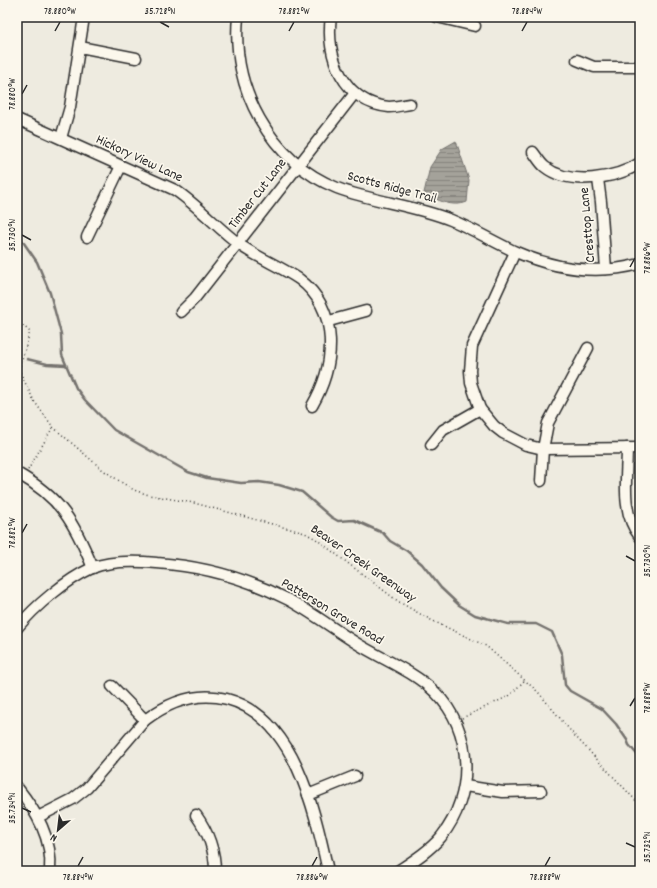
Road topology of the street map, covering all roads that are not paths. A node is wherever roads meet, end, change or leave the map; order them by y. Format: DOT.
graph roads {
  1 [pos="84,17"];
  2 [pos="238,17"];
  3 [pos="331,17"];
  4 [pos="437,17"];
  5 [pos="474,26"];
  6 [pos="80,47"];
  7 [pos="136,58"];
  8 [pos="577,60"];
  9 [pos="640,67"];
  10 [pos="355,93"];
  11 [pos="410,104"];
  12 [pos="17,119"];
  13 [pos="61,138"];
  14 [pos="533,152"];
  15 [pos="640,163"];
  16 [pos="299,165"];
  17 [pos="121,166"];
  18 [pos="598,179"];
  19 [pos="87,237"];
  20 [pos="238,243"];
  21 [pos="515,252"];
  22 [pos="640,264"];
  23 [pos="606,270"];
  24 [pos="366,311"];
  25 [pos="181,312"];
  26 [pos="329,321"];
  27 [pos="588,348"];
  28 [pos="312,406"];
  29 [pos="480,409"];
  30 [pos="432,445"];
  31 [pos="627,448"];
  32 [pos="640,448"];
  33 [pos="543,449"];
  34 [pos="21,473"];
  35 [pos="541,481"];
  36 [pos="640,537"];
  37 [pos="93,568"];
  38 [pos="17,628"];
  39 [pos="112,686"];
  40 [pos="145,720"];
  41 [pos="356,776"];
  42 [pos="465,786"];
  43 [pos="17,788"];
  44 [pos="541,791"];
  45 [pos="308,795"];
  46 [pos="196,815"];
  47 [pos="38,817"];
  48 [pos="50,871"];
  49 [pos="215,871"];
  50 [pos="328,871"];
  51 [pos="398,871"];
  1 -- 6 [label="street"];
  2 -- 16 [label="street, Scotts Ridge Trail"];
  3 -- 10 [label="street"];
  4 -- 5 [label="street"];
  6 -- 7 [label="street"];
  6 -- 13 [label="street"];
  8 -- 9 [label="street"];
  10 -- 11 [label="street"];
  10 -- 16 [label="street, Timber Cut Lane"];
  12 -- 13 [label="street, Hickory View Lane"];
  13 -- 17 [label="street, Hickory View Lane"];
  14 -- 18 [label="street"];
  15 -- 18 [label="street"];
  16 -- 20 [label="street, Timber Cut Lane"];
  16 -- 21 [label="street, Scotts Ridge Trail"];
  17 -- 19 [label="street"];
  17 -- 20 [label="street, Hickory View Lane"];
  18 -- 23 [label="street, Cresttop Lane"];
  20 -- 25 [label="street, Timber Cut Lane"];
  20 -- 26 [label="street, Hickory View Lane"];
  21 -- 23 [label="street, Scotts Ridge Trail"];
  21 -- 29 [label="street"];
  22 -- 23 [label="street, Scotts Ridge Trail"];
  24 -- 26 [label="street"];
  26 -- 28 [label="street"];
  27 -- 33 [label="street"];
  29 -- 30 [label="street"];
  29 -- 33 [label="street"];
  31 -- 32 [label="street"];
  31 -- 33 [label="street"];
  31 -- 36 [label="street"];
  33 -- 35 [label="street"];
  34 -- 37 [label="street"];
  37 -- 38 [label="street, Patterson Grove Road"];
  37 -- 42 [label="street, Patterson Grove Road"];
  39 -- 40 [label="street"];
  40 -- 45 [label="street"];
  40 -- 47 [label="street"];
  41 -- 45 [label="street"];
  42 -- 44 [label="street"];
  42 -- 51 [label="street, Patterson Grove Road"];
  43 -- 47 [label="street"];
  45 -- 50 [label="street"];
  46 -- 49 [label="street"];
  47 -- 48 [label="street"];
}
